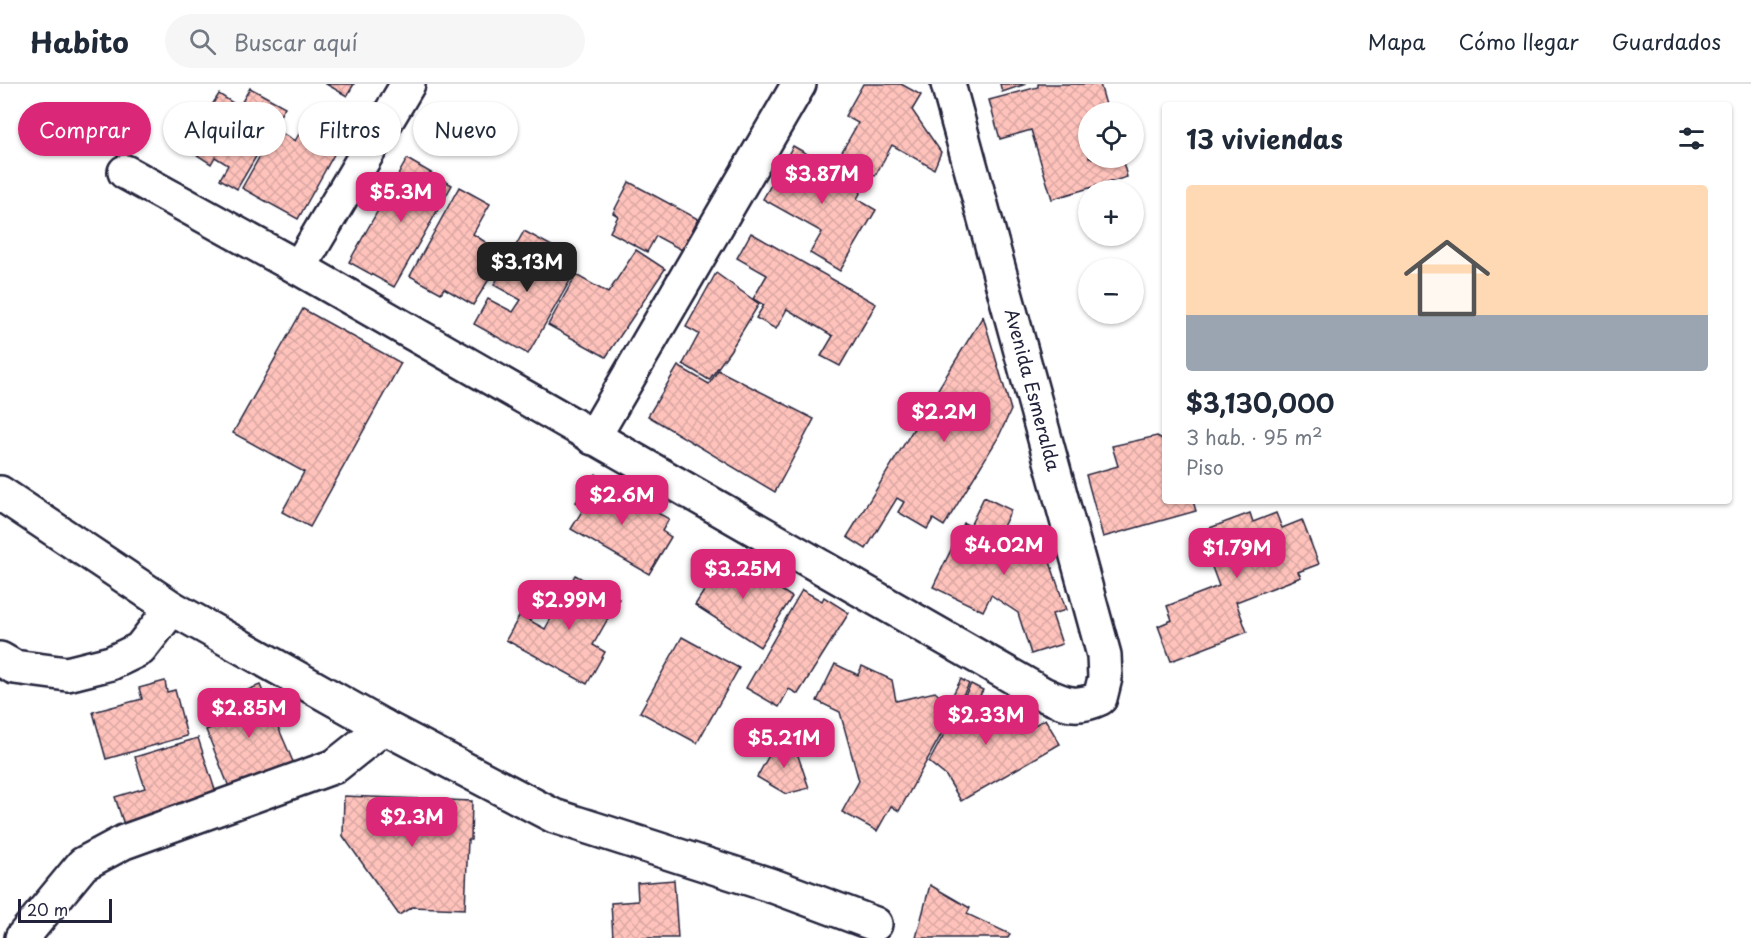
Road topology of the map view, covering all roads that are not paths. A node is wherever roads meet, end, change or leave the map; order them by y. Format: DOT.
graph roads {
  1 [pos="408,84"];
  2 [pos="799,84"];
  3 [pos="948,84"];
  4 [pos="125,172"];
  5 [pos="299,268"];
  6 [pos="593,438"];
  7 [pos="0,493"];
  8 [pos="172,608"];
  9 [pos="0,659"];
  10 [pos="384,727"];
  11 [pos="875,924"];
  12 [pos="22,938"];
  1 -- 5 [label="street"];
  2 -- 6 [label="street"];
  3 -- 6 [label="street, Avenida Esmeralda"];
  4 -- 5 [label="street"];
  5 -- 6 [label="street"];
  7 -- 8 [label="street"];
  8 -- 9 [label="street"];
  8 -- 10 [label="street"];
  10 -- 11 [label="street"];
  10 -- 12 [label="street"];
}
